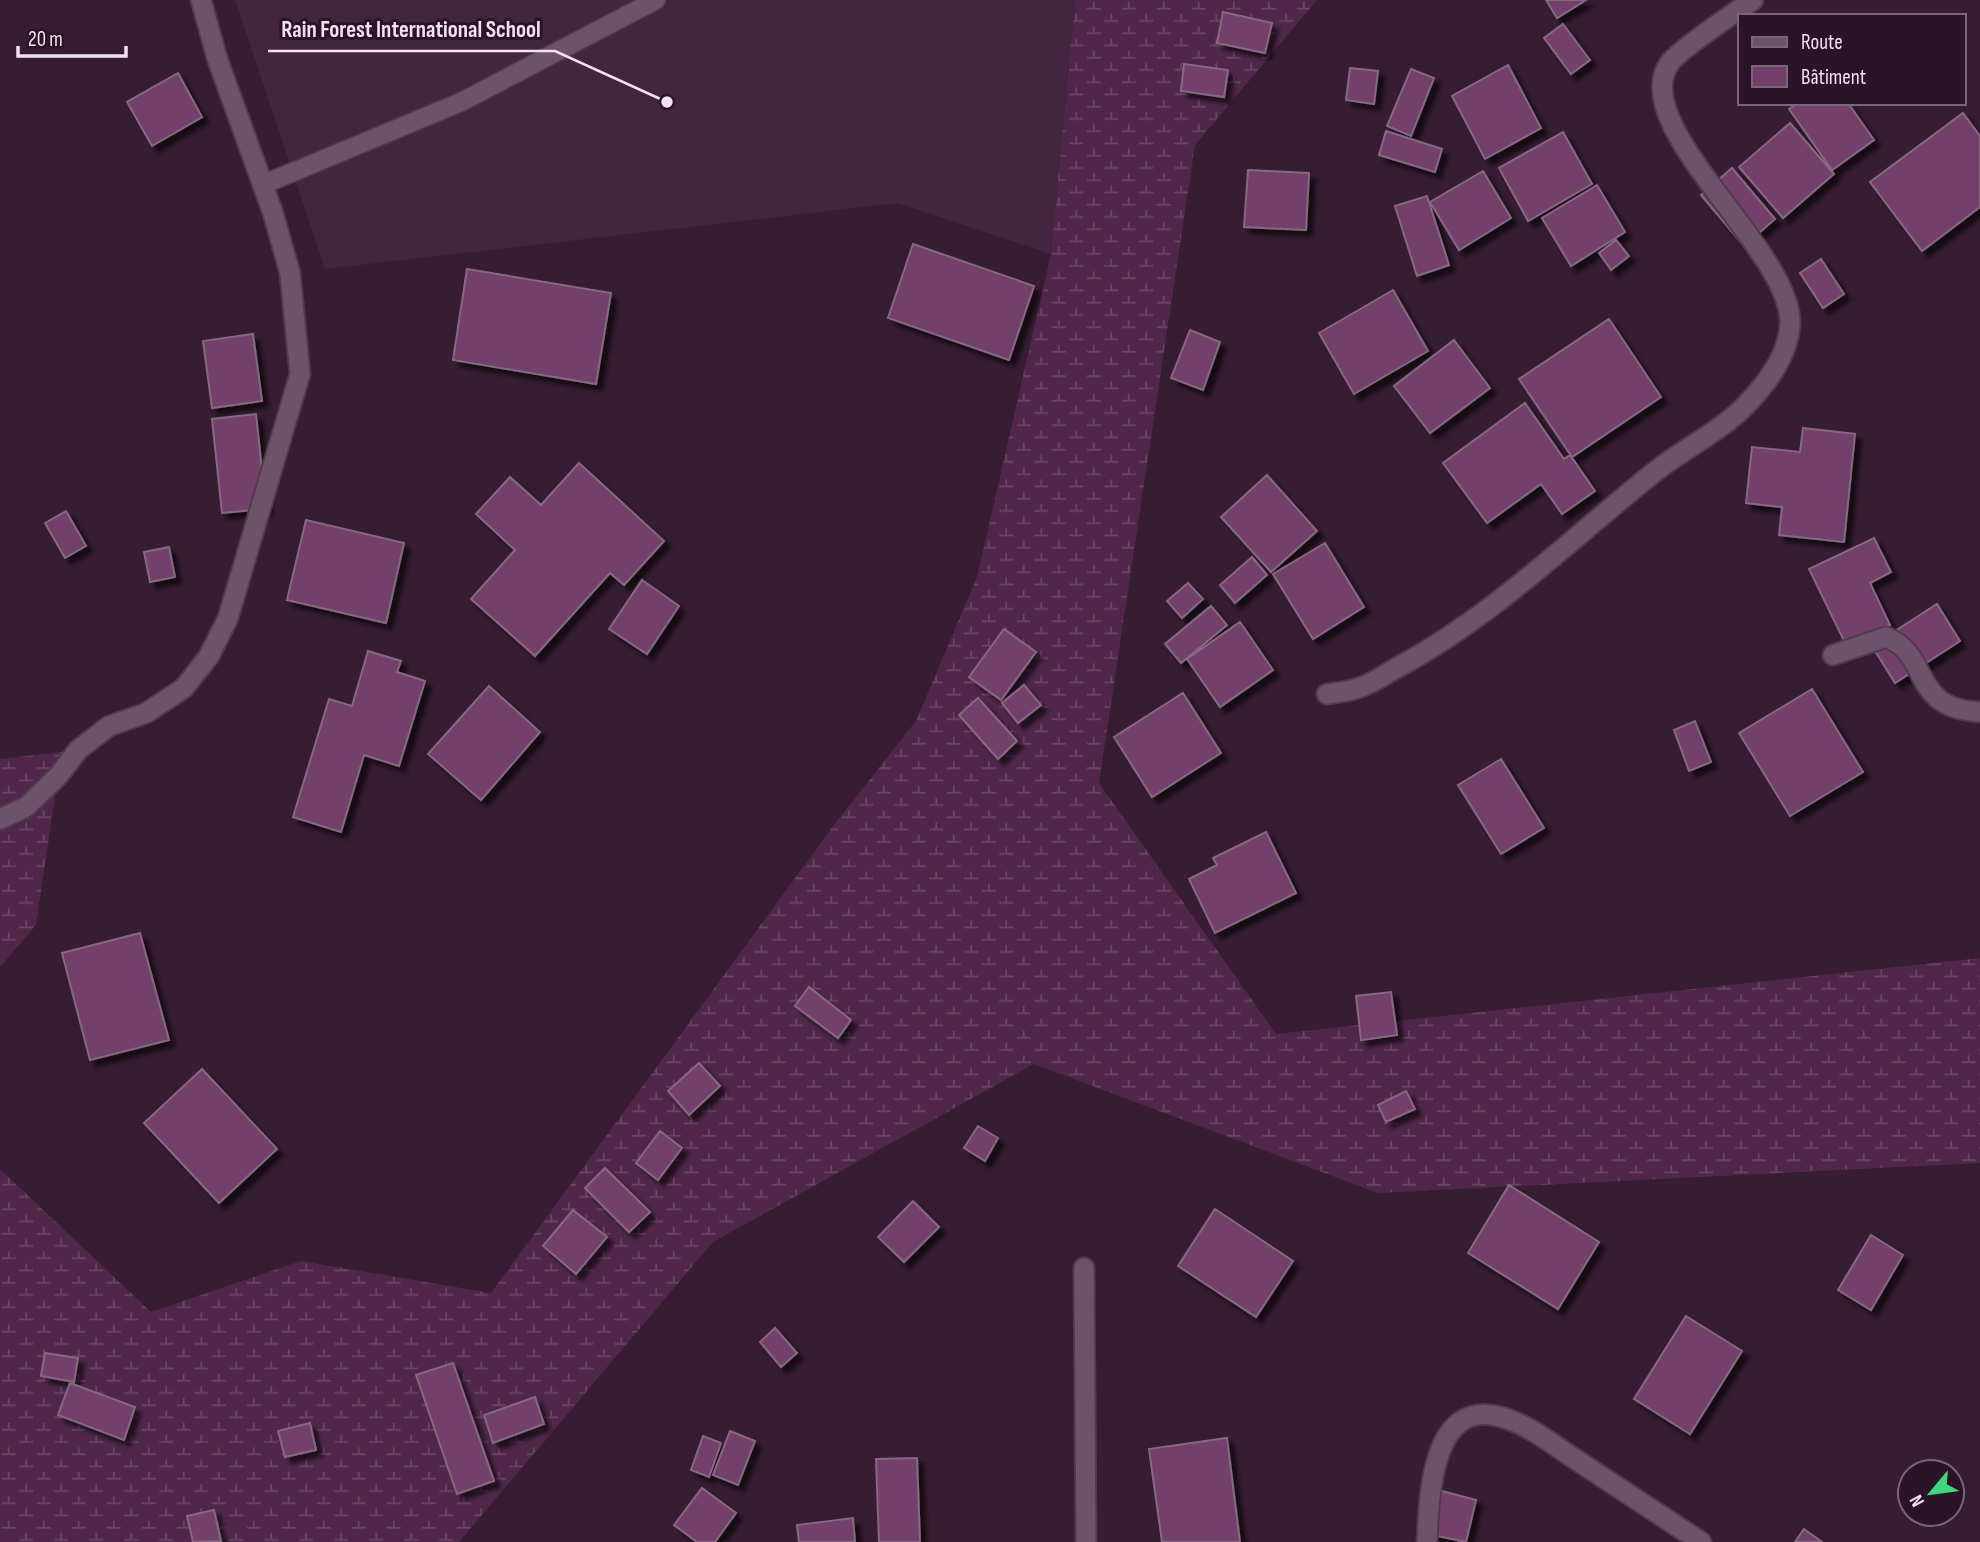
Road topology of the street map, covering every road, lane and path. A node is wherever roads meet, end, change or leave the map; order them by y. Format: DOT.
graph roads {
  1 [pos="201,0"];
  2 [pos="656,0"];
  3 [pos="1753,0"];
  4 [pos="262,185"];
  5 [pos="1833,655"];
  6 [pos="1327,694"];
  7 [pos="1980,712"];
  8 [pos="0,819"];
  9 [pos="1084,1268"];
  10 [pos="1086,1542"];
  11 [pos="1427,1542"];
  12 [pos="1700,1542"];
  1 -- 4 [label="street"];
  2 -- 4 [label="lane"];
  3 -- 6 [label="street"];
  4 -- 8 [label="street"];
  5 -- 7 [label="street"];
  9 -- 10 [label="street"];
  11 -- 12 [label="street"];
}
